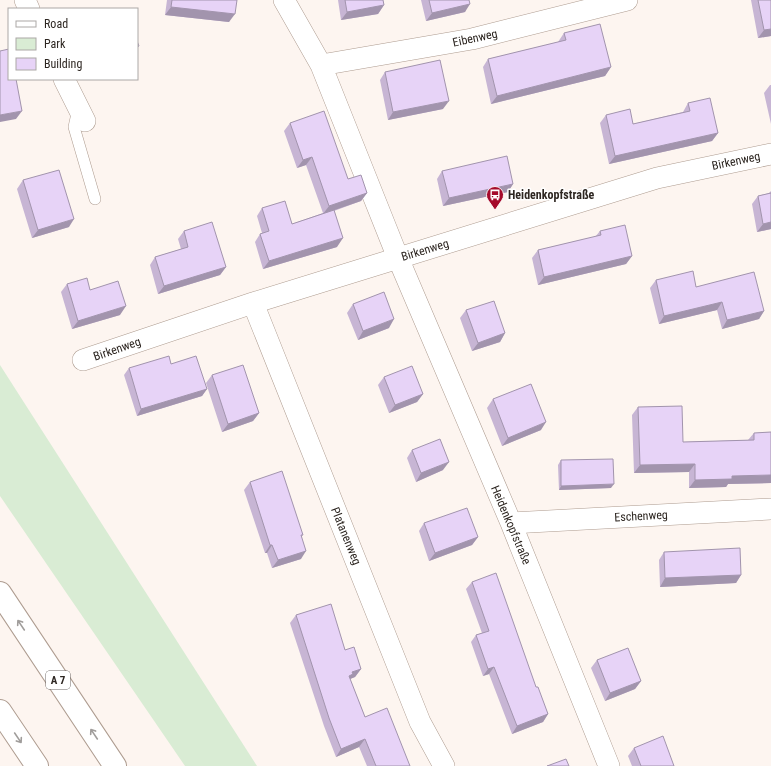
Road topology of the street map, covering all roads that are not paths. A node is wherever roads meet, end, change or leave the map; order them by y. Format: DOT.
graph roads {
  1 [pos="284,0"];
  2 [pos="627,0"];
  3 [pos="321,66"];
  4 [pos="64,80"];
  5 [pos="82,115"];
  6 [pos="771,154"];
  7 [pos="94,199"];
  8 [pos="398,258"];
  9 [pos="253,303"];
  10 [pos="83,360"];
  11 [pos="771,509"];
  12 [pos="510,523"];
  13 [pos="0,593"];
  14 [pos="0,711"];
  15 [pos="37,766"];
  16 [pos="115,766"];
  17 [pos="444,766"];
  18 [pos="609,766"];
  1 -- 3 [label="street, Heidenkopfstraße"];
  2 -- 3 [label="street, Eibenweg"];
  3 -- 8 [label="street, Heidenkopfstraße"];
  4 -- 5 [label="street"];
  5 -- 7 [label="lane"];
  6 -- 8 [label="street, Birkenweg"];
  8 -- 9 [label="street, Birkenweg"];
  8 -- 12 [label="street, Heidenkopfstraße"];
  9 -- 10 [label="street, Birkenweg"];
  9 -- 17 [label="street, Platanenweg"];
  11 -- 12 [label="street, Eschenweg"];
  12 -- 18 [label="street, Heidenkopfstraße"];
  16 -- 13 [label="highway, A 7, one-way"];
  14 -- 15 [label="highway, one-way"];
}
